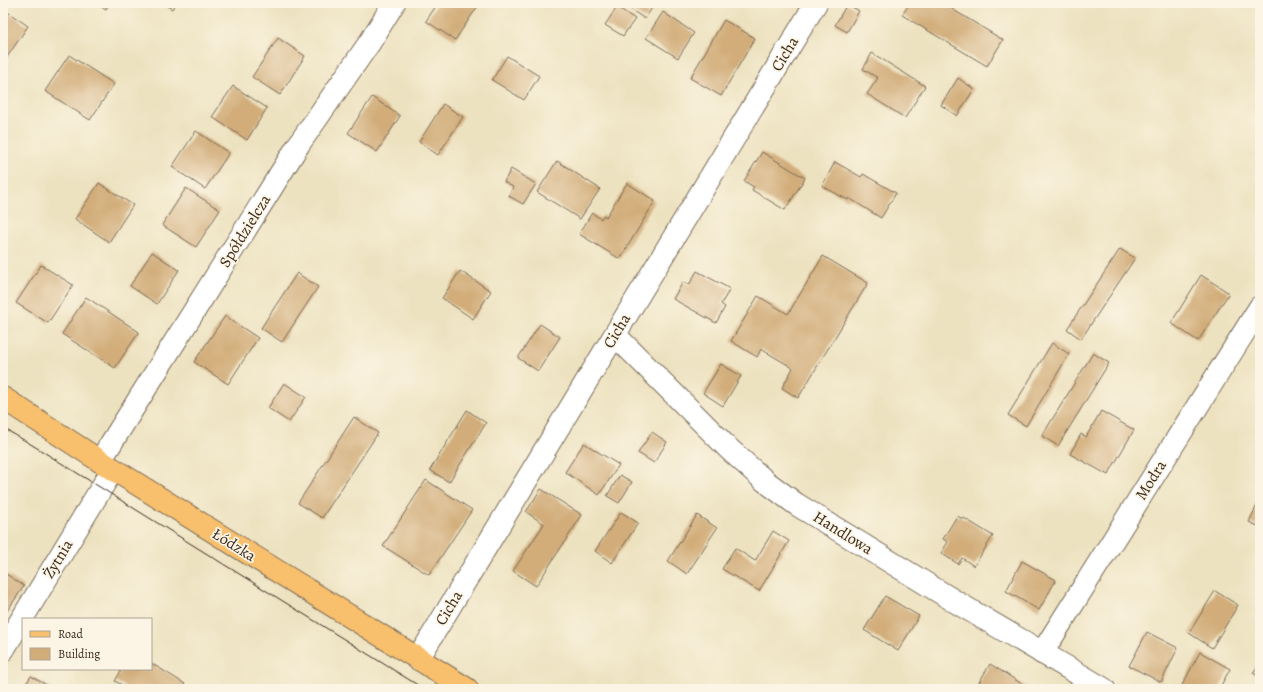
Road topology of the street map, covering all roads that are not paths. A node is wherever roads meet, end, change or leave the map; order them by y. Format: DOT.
graph roads {
  1 [pos="394,3"];
  2 [pos="816,3"];
  3 [pos="1260,307"];
  4 [pos="615,335"];
  5 [pos="3,398"];
  6 [pos="107,465"];
  7 [pos="3,650"];
  8 [pos="1042,653"];
  9 [pos="418,659"];
  10 [pos="467,689"];
  11 [pos="1104,689"];
  1 -- 6 [label="street, Spółdzielcza"];
  2 -- 4 [label="street, Cicha"];
  3 -- 8 [label="street, Modra"];
  4 -- 8 [label="street, Handlowa"];
  4 -- 9 [label="street, Cicha"];
  5 -- 6 [label="main road, Łódzka"];
  6 -- 7 [label="street, Żytnia"];
  6 -- 9 [label="main road, Łódzka"];
  8 -- 11 [label="street, Handlowa"];
  9 -- 10 [label="main road, Łódzka"];
}
